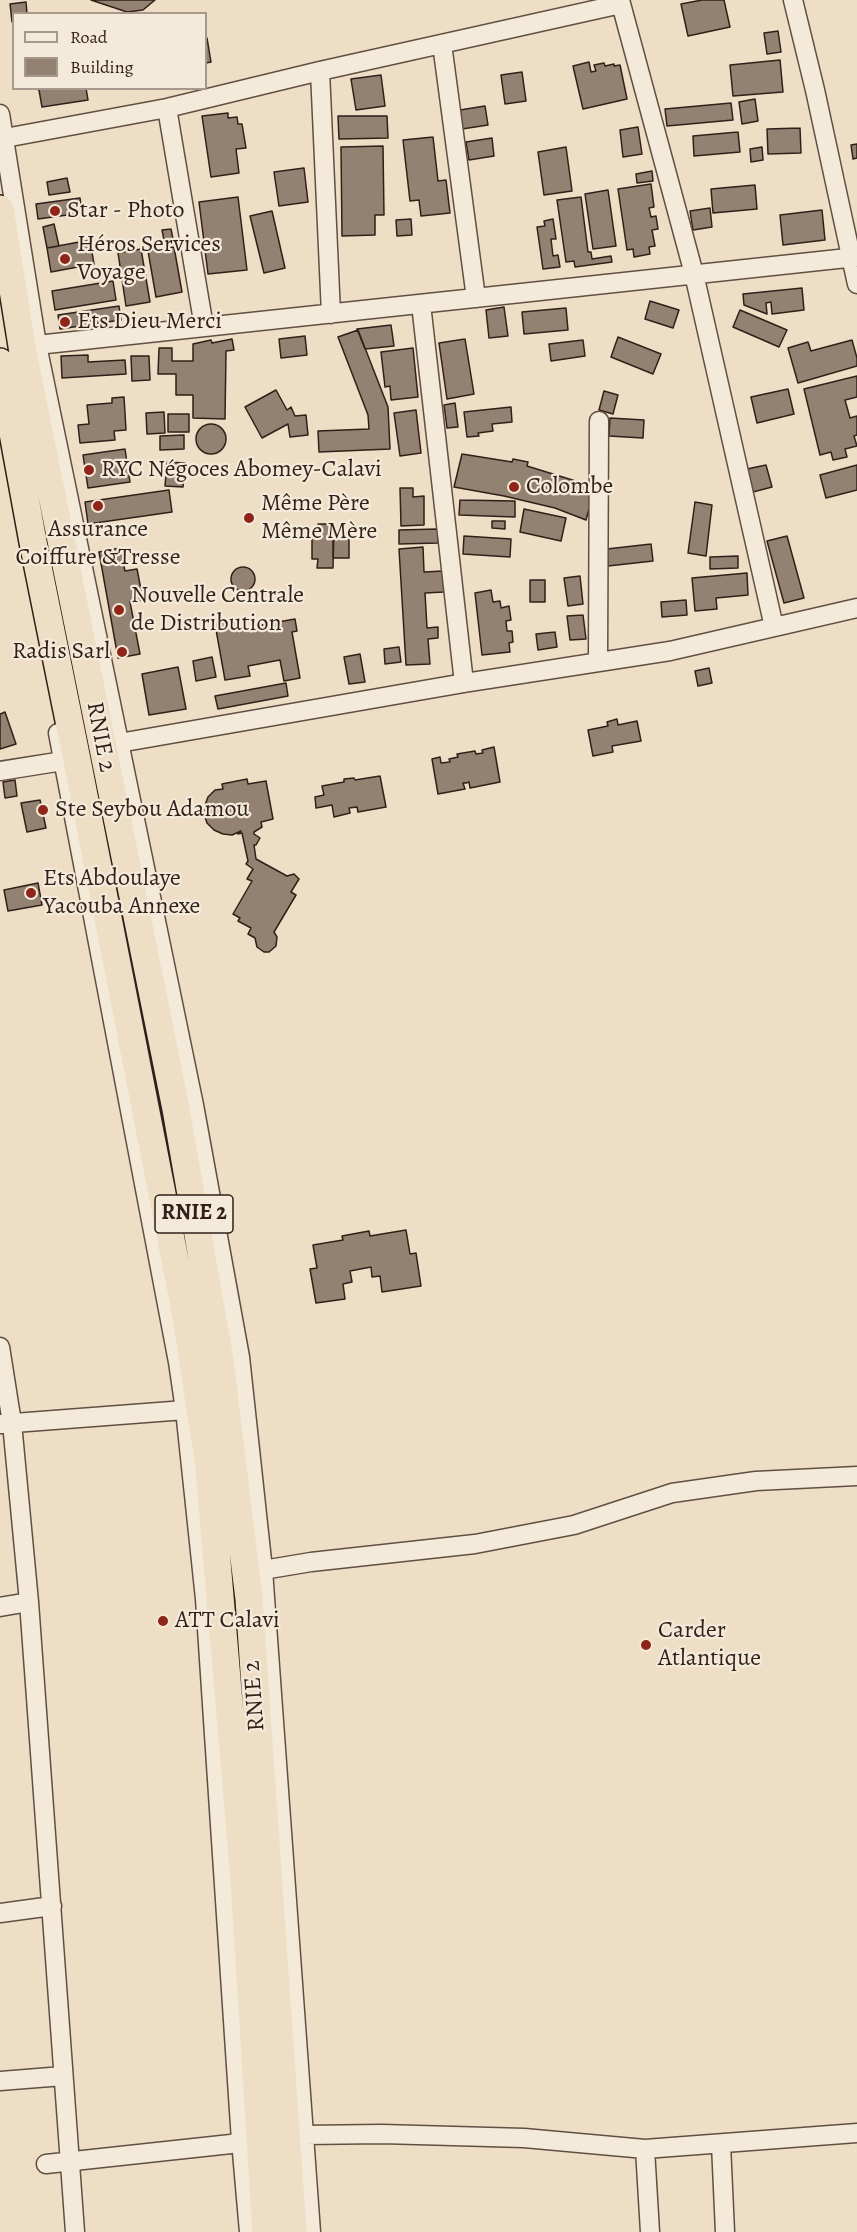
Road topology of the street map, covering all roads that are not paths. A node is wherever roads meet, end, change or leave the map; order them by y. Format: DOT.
graph roads {
  1 [pos="793,0"];
  2 [pos="621,2"];
  3 [pos="442,44"];
  4 [pos="320,71"];
  5 [pos="167,108"];
  6 [pos="0,114"];
  7 [pos="5,138"];
  8 [pos="0,209"];
  9 [pos="854,257"];
  10 [pos="694,274"];
  11 [pos="857,284"];
  12 [pos="476,298"];
  13 [pos="421,304"];
  14 [pos="331,314"];
  15 [pos="204,327"];
  16 [pos="37,345"];
  17 [pos="0,362"];
  18 [pos="599,421"];
  19 [pos="0,436"];
  20 [pos="857,608"];
  21 [pos="774,627"];
  22 [pos="598,660"];
  23 [pos="464,683"];
  24 [pos="119,743"];
  25 [pos="63,761"];
  26 [pos="0,771"];
  27 [pos="0,1347"];
  28 [pos="185,1410"];
  29 [pos="6,1423"];
  30 [pos="857,1476"];
  31 [pos="263,1570"];
  32 [pos="29,1602"];
  33 [pos="0,1607"];
  34 [pos="52,1906"];
  35 [pos="0,1913"];
  36 [pos="63,2076"];
  37 [pos="0,2081"];
  38 [pos="857,2133"];
  39 [pos="304,2134"];
  40 [pos="241,2141"];
  41 [pos="721,2144"];
  42 [pos="645,2149"];
  43 [pos="69,2163"];
  44 [pos="46,2164"];
  45 [pos="75,2232"];
  46 [pos="249,2232"];
  47 [pos="265,2232"];
  48 [pos="292,2232"];
  49 [pos="311,2232"];
  50 [pos="650,2232"];
  51 [pos="725,2232"];
  1 -- 9 [label="street"];
  2 -- 3 [label="street"];
  2 -- 10 [label="street"];
  3 -- 4 [label="street"];
  3 -- 12 [label="street"];
  4 -- 5 [label="street"];
  4 -- 14 [label="street"];
  5 -- 7 [label="street"];
  5 -- 15 [label="street"];
  6 -- 7 [label="street"];
  7 -- 16 [label="street"];
  8 -- 48 [label="highway, RNIE 2 / RNIE 2"];
  9 -- 10 [label="street"];
  9 -- 11 [label="street"];
  10 -- 12 [label="street"];
  10 -- 21 [label="street"];
  12 -- 13 [label="street"];
  13 -- 14 [label="street"];
  13 -- 23 [label="street"];
  14 -- 15 [label="street"];
  15 -- 16 [label="street"];
  16 -- 24 [label="street"];
  17 -- 47 [label="highway, RNIE 2 / RNIE 2"];
  18 -- 22 [label="street"];
  19 -- 25 [label="street"];
  20 -- 21 [label="street"];
  21 -- 22 [label="street"];
  22 -- 23 [label="street"];
  23 -- 24 [label="street"];
  24 -- 31 [label="street"];
  25 -- 26 [label="street"];
  25 -- 28 [label="street"];
  27 -- 29 [label="street"];
  28 -- 29 [label="street"];
  28 -- 40 [label="street"];
  29 -- 32 [label="street"];
  30 -- 31 [label="street"];
  31 -- 39 [label="street"];
  32 -- 33 [label="street"];
  32 -- 34 [label="street"];
  34 -- 35 [label="street"];
  34 -- 36 [label="street"];
  36 -- 37 [label="street"];
  36 -- 43 [label="street"];
  38 -- 41 [label="street"];
  39 -- 42 [label="street"];
  39 -- 49 [label="street"];
  40 -- 43 [label="street"];
  40 -- 46 [label="street"];
  41 -- 42 [label="street"];
  41 -- 51 [label="street"];
  42 -- 50 [label="street"];
  43 -- 44 [label="street"];
  43 -- 45 [label="street"];
}
